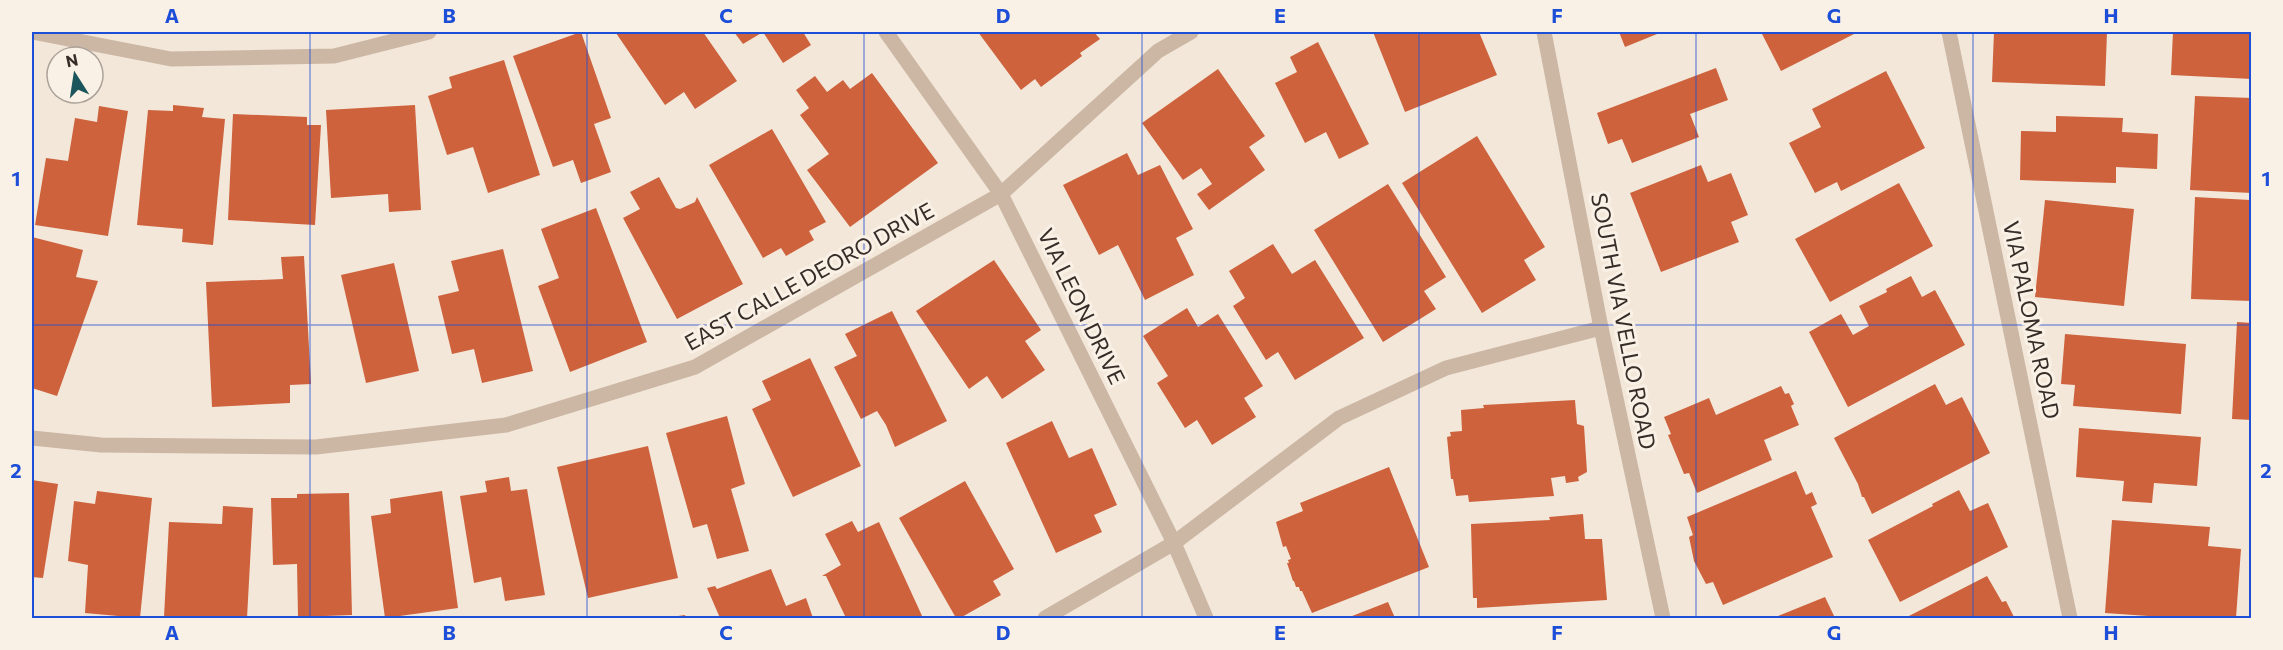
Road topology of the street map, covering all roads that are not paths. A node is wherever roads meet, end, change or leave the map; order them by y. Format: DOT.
graph roads {
  1 [pos="32,32"];
  2 [pos="429,32"];
  3 [pos="886,32"];
  4 [pos="1191,32"];
  5 [pos="1544,32"];
  6 [pos="1949,32"];
  7 [pos="1001,194"];
  8 [pos="1601,328"];
  9 [pos="32,438"];
  10 [pos="1174,543"];
  11 [pos="1045,618"];
  12 [pos="1206,618"];
  13 [pos="1663,618"];
  14 [pos="2070,618"];
  1 -- 2 [label="lane"];
  3 -- 7 [label="lane, VIA LEON DRIVE"];
  4 -- 7 [label="lane, EAST CALLE DEORO DRIVE"];
  5 -- 8 [label="lane, SOUTH VIA VELLO ROAD"];
  6 -- 14 [label="lane, VIA PALOMA ROAD"];
  7 -- 9 [label="lane, EAST CALLE DEORO DRIVE"];
  7 -- 10 [label="lane, VIA LEON DRIVE"];
  8 -- 10 [label="lane"];
  8 -- 13 [label="lane, SOUTH VIA VELLO ROAD"];
  10 -- 11 [label="lane"];
  10 -- 12 [label="lane, VIA LEON DRIVE"];
}
